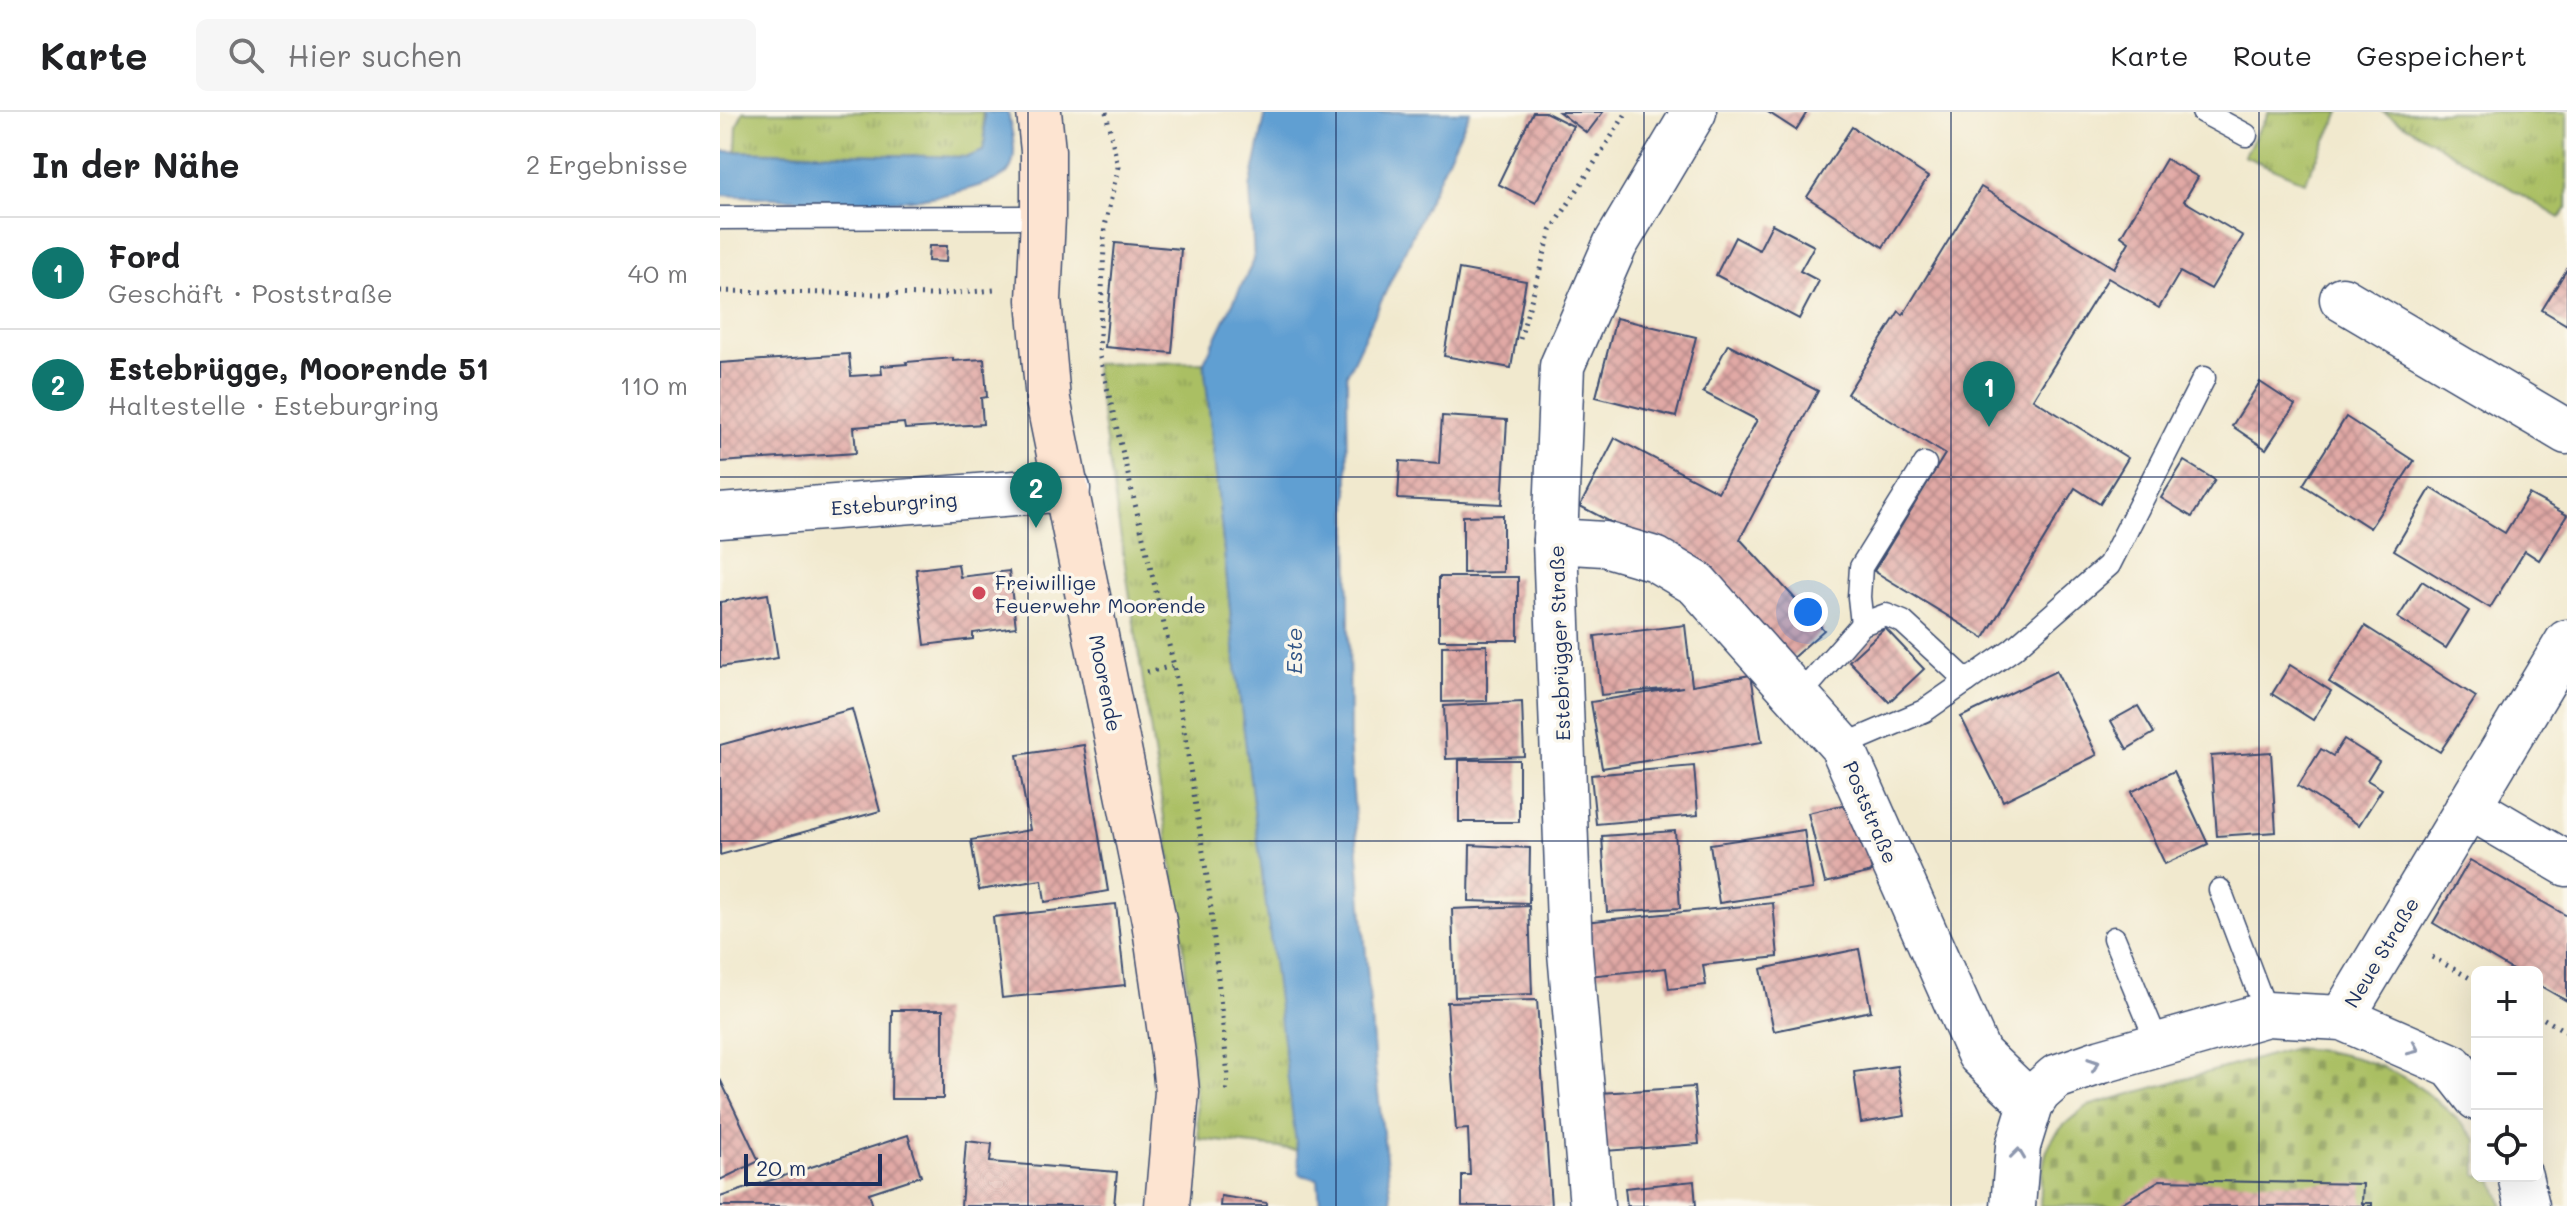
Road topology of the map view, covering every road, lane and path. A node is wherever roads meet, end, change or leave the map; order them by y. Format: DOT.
graph roads {
  1 [pos="1039,112"];
  2 [pos="1106,112"];
  3 [pos="1694,112"];
  4 [pos="2203,112"];
  5 [pos="2246,135"];
  6 [pos="1043,217"];
  7 [pos="720,218"];
  8 [pos="1040,287"];
  9 [pos="720,291"];
  10 [pos="2342,299"];
  11 [pos="2204,378"];
  12 [pos="2567,432"];
  13 [pos="1925,464"];
  14 [pos="1068,489"];
  15 [pos="720,516"];
  16 [pos="1555,541"];
  17 [pos="1862,624"];
  18 [pos="2567,642"];
  19 [pos="1967,681"];
  20 [pos="1798,697"];
  21 [pos="1842,746"];
  22 [pos="2468,806"];
  23 [pos="2567,864"];
  24 [pos="2220,890"];
  25 [pos="2114,938"];
  26 [pos="2267,1014"];
  27 [pos="2342,1018"];
  28 [pos="2543,1018"];
  29 [pos="2567,1032"];
  30 [pos="2158,1044"];
  31 [pos="2471,1090"];
  32 [pos="2031,1104"];
  33 [pos="1225,1105"];
  34 [pos="2521,1182"];
  35 [pos="1167,1206"];
  36 [pos="1592,1206"];
  37 [pos="2013,1206"];
  38 [pos="2527,1206"];
  1 -- 6 [label="street, Moorende"];
  2 -- 33 [label="path"];
  3 -- 16 [label="street, Estebrügger Straße"];
  4 -- 5 [label="lane"];
  6 -- 7 [label="lane"];
  6 -- 8 [label="street, Moorende"];
  8 -- 9 [label="path"];
  8 -- 14 [label="street, Moorende"];
  10 -- 12 [label="street"];
  11 -- 19 [label="lane"];
  13 -- 17 [label="lane"];
  14 -- 15 [label="street, Esteburgring"];
  14 -- 35 [label="street, Moorende"];
  16 -- 20 [label="street, Poststraße"];
  16 -- 36 [label="street, Estebrügger Straße"];
  17 -- 19 [label="lane"];
  17 -- 20 [label="lane"];
  18 -- 22 [label="street, Neue Straße"];
  19 -- 21 [label="lane"];
  20 -- 21 [label="street, Poststraße"];
  21 -- 32 [label="street, Poststraße"];
  22 -- 23 [label="street"];
  22 -- 27 [label="street, Neue Straße"];
  24 -- 26 [label="lane"];
  25 -- 30 [label="lane"];
  26 -- 27 [label="street, Neue Straße"];
  26 -- 30 [label="street, Neue Straße"];
  27 -- 31 [label="street, one-way"];
  28 -- 29 [label="path"];
  32 -- 30 [label="street, Neue Straße, one-way"];
  37 -- 32 [label="street, one-way"];
  34 -- 38 [label="street"];
}
